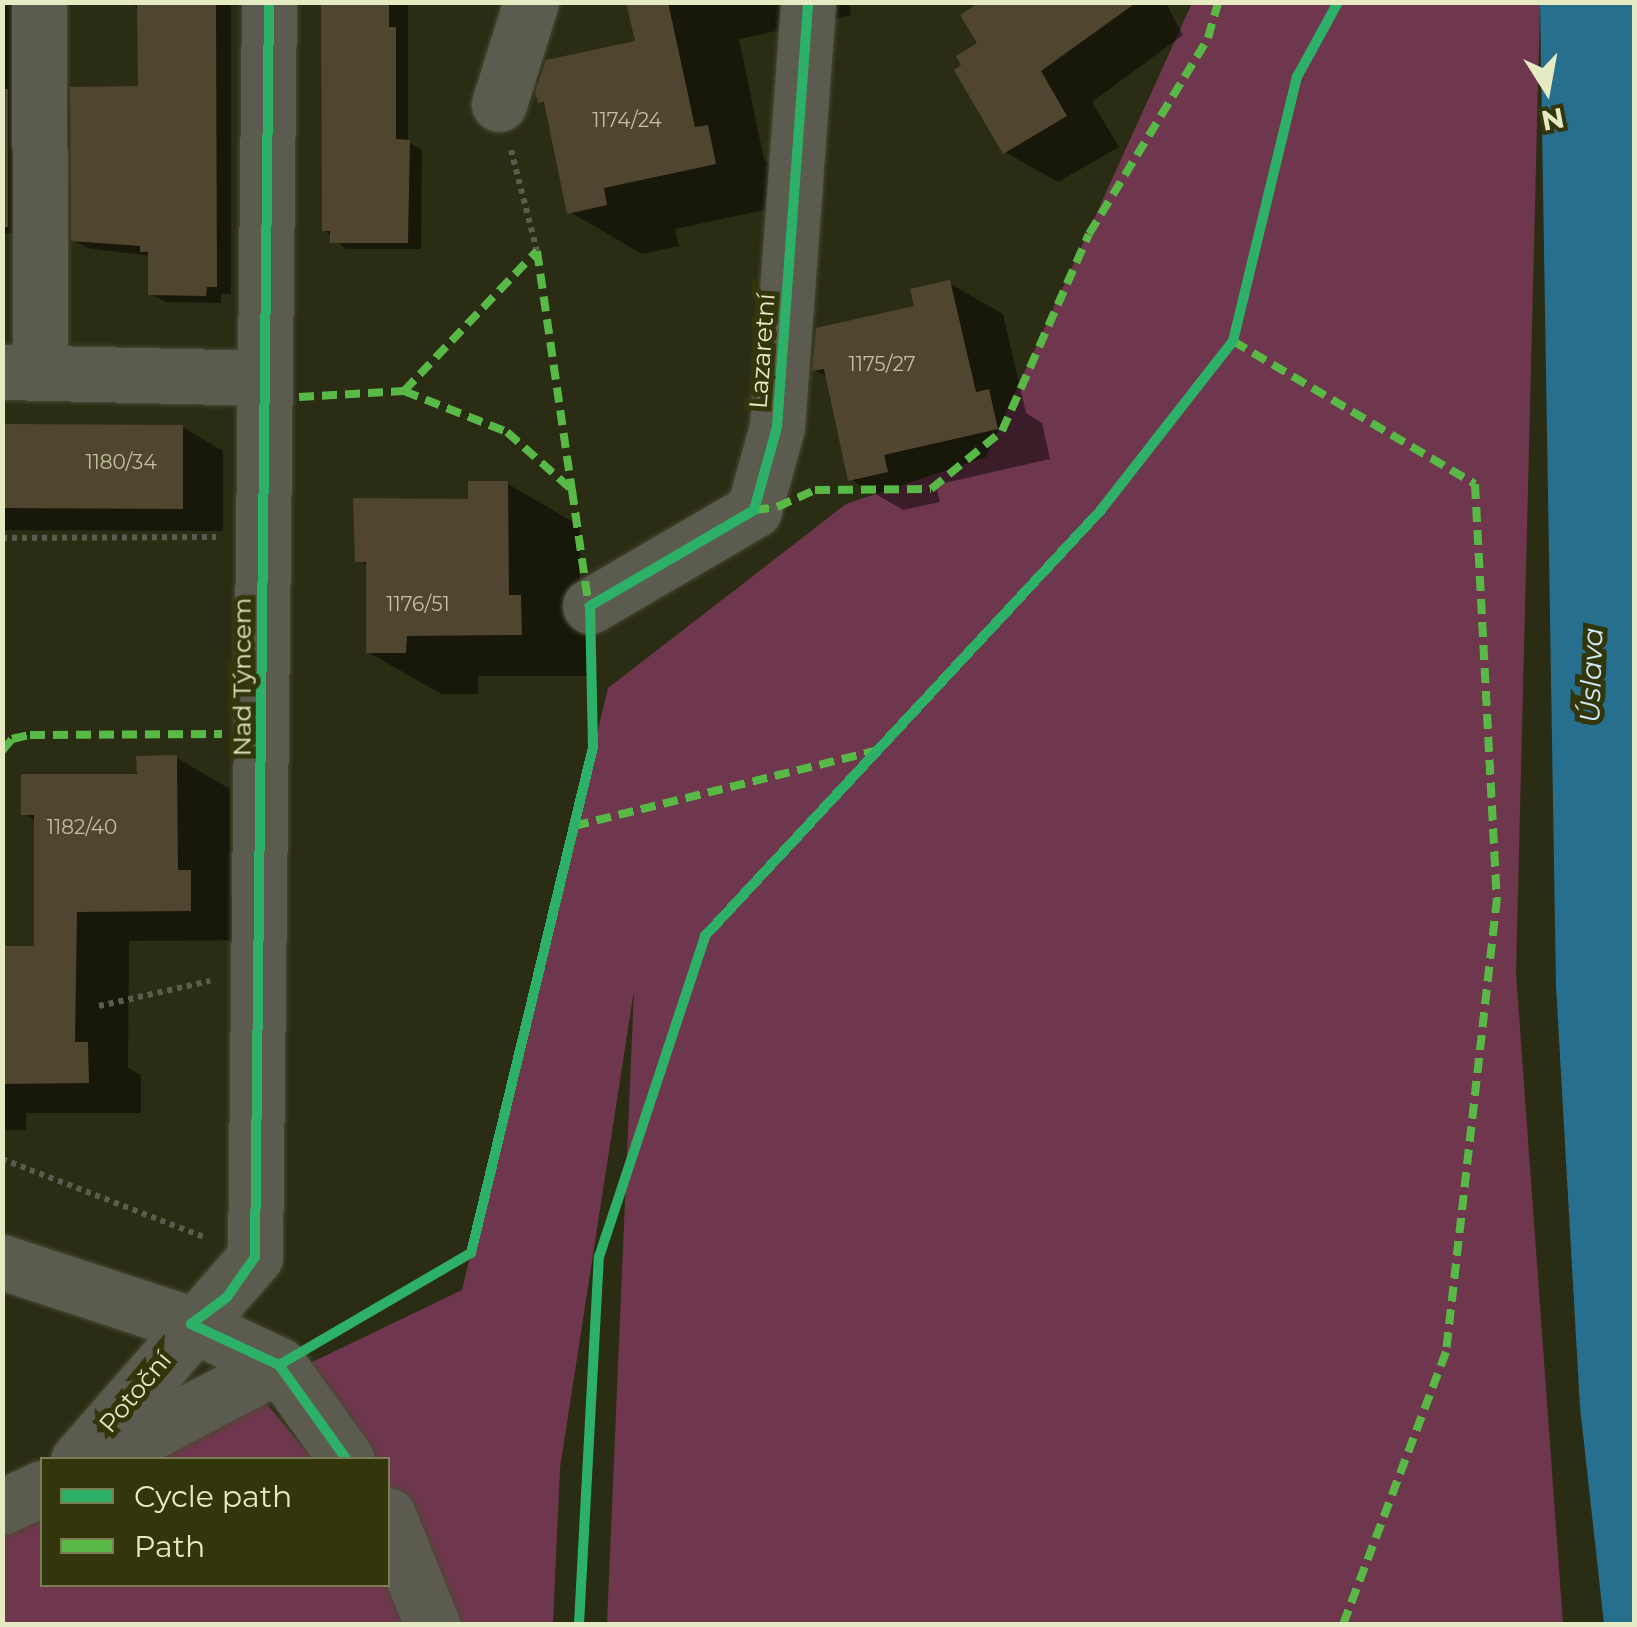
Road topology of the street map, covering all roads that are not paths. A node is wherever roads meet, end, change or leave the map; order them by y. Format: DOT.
graph roads {
  1 [pos="39,2"];
  2 [pos="269,2"];
  3 [pos="530,2"];
  4 [pos="808,2"];
  5 [pos="499,104"];
  6 [pos="21,373"];
  7 [pos="262,378"];
  8 [pos="590,606"];
  9 [pos="2,1262"];
  10 [pos="191,1324"];
  11 [pos="279,1365"];
  12 [pos="80,1457"];
  13 [pos="104,1457"];
  14 [pos="346,1457"];
  15 [pos="40,1489"];
  16 [pos="2,1507"];
  17 [pos="390,1520"];
  18 [pos="432,1624"];
  1 -- 6 [label="street"];
  2 -- 7 [label="street, Nad Týncem"];
  3 -- 5 [label="street"];
  4 -- 8 [label="street, Lazaretní"];
  6 -- 7 [label="street"];
  7 -- 10 [label="street, Nad Týncem"];
  9 -- 10 [label="street"];
  10 -- 11 [label="street"];
  10 -- 12 [label="street, Potoční"];
  11 -- 13 [label="street"];
  11 -- 14 [label="street"];
  15 -- 16 [label="street"];
  17 -- 18 [label="street"];
}
